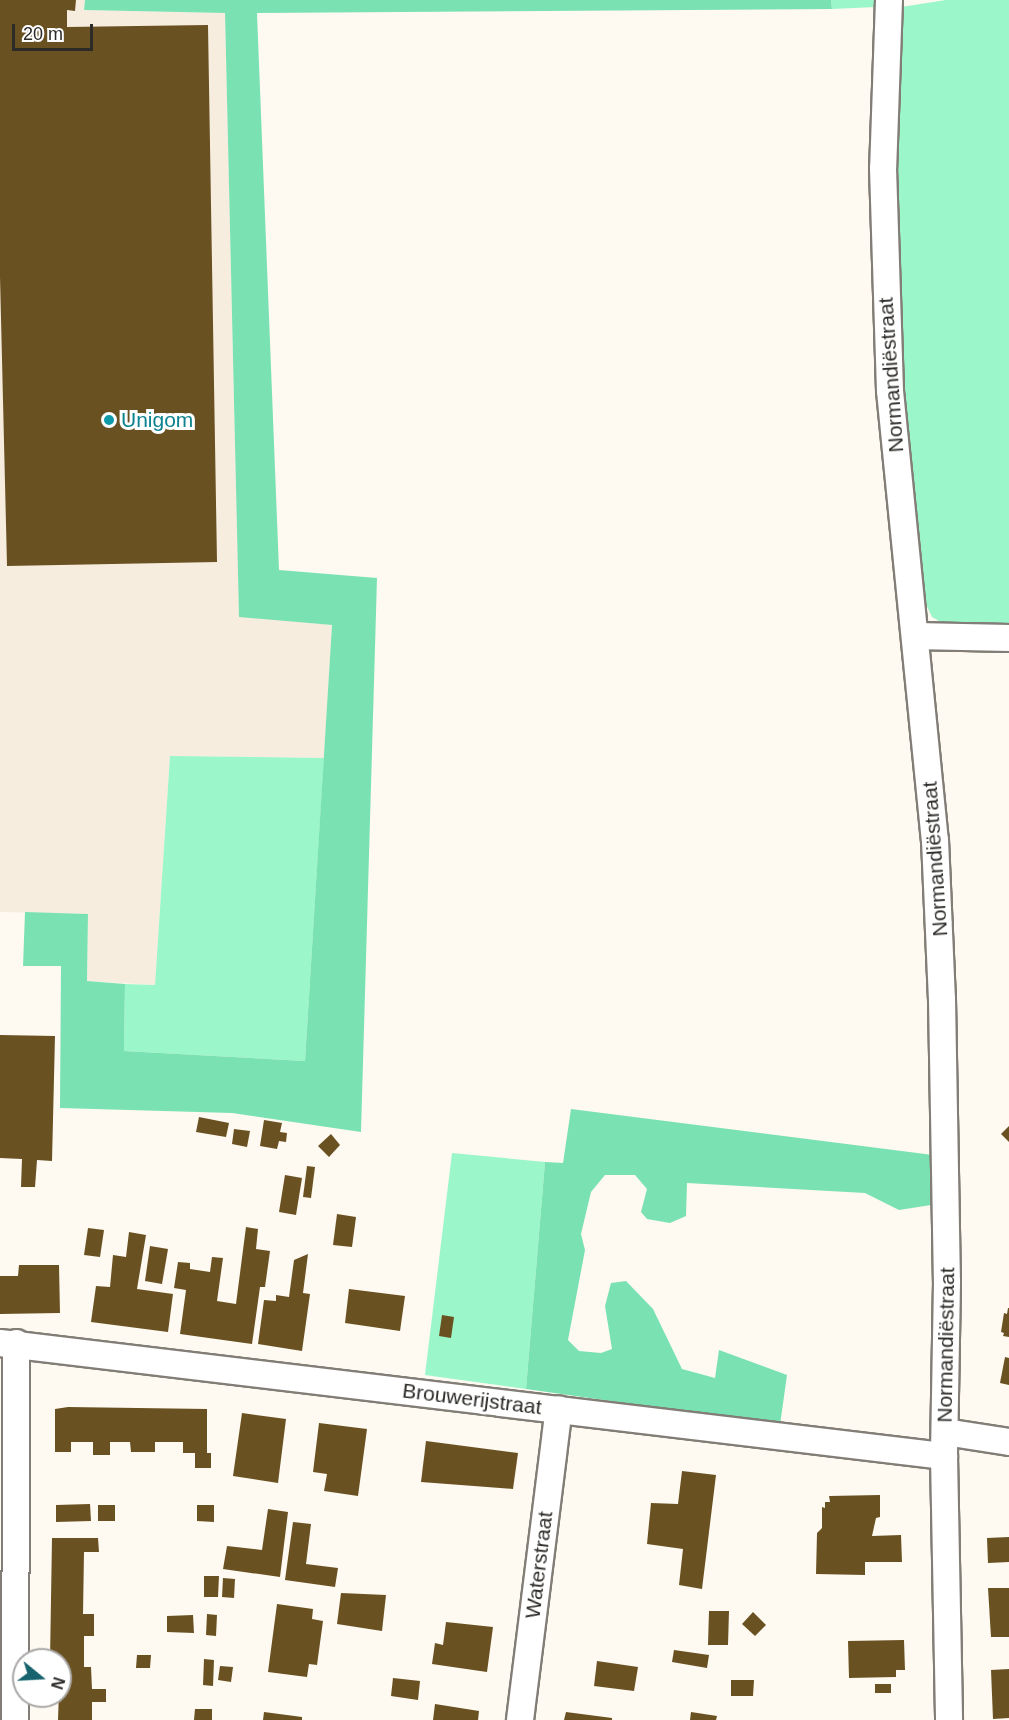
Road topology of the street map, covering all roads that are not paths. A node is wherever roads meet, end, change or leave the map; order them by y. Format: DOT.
graph roads {
  1 [pos="889,0"];
  2 [pos="916,636"];
  3 [pos="1009,638"];
  4 [pos="8,1343"];
  5 [pos="559,1409"];
  6 [pos="1009,1442"];
  7 [pos="945,1444"];
  8 [pos="15,1720"];
  9 [pos="520,1720"];
  10 [pos="949,1720"];
  1 -- 2 [label="street, Normandiëstraat"];
  2 -- 3 [label="street"];
  2 -- 7 [label="street, Normandiëstraat"];
  4 -- 5 [label="street, Brouwerijstraat"];
  4 -- 8 [label="street"];
  5 -- 7 [label="street, Brouwerijstraat"];
  5 -- 9 [label="street, Waterstraat"];
  6 -- 7 [label="street, Brouwerijstraat"];
  7 -- 10 [label="street, Normandiëstraat"];
}
